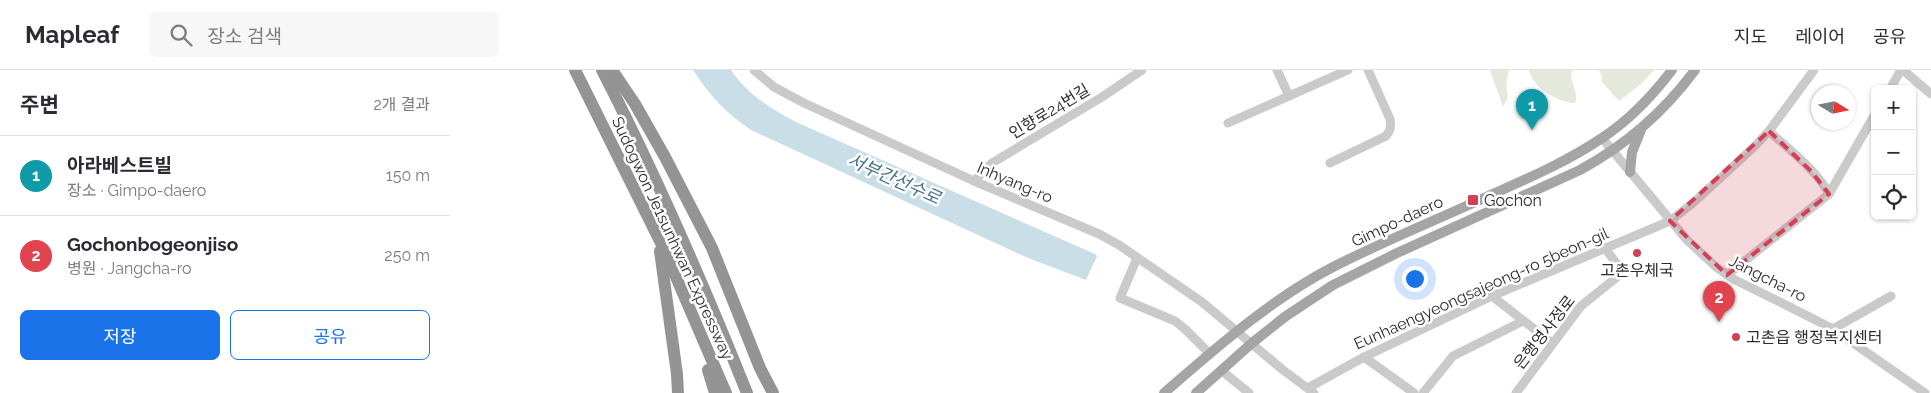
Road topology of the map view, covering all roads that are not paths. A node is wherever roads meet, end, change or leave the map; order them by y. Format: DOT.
graph roads {
  1 [pos="575,70"];
  2 [pos="602,70"];
  3 [pos="612,70"];
  4 [pos="754,70"];
  5 [pos="1142,70"];
  6 [pos="1277,70"];
  7 [pos="1348,70"];
  8 [pos="1368,70"];
  9 [pos="1672,70"];
  10 [pos="1695,70"];
  11 [pos="1814,70"];
  12 [pos="1902,70"];
  13 [pos="1893,85"];
  14 [pos="1931,94"];
  15 [pos="1289,96"];
  16 [pos="1871,121"];
  17 [pos="1228,124"];
  18 [pos="1642,128"];
  19 [pos="1769,131"];
  20 [pos="1602,138"];
  21 [pos="1613,151"];
  22 [pos="1330,163"];
  23 [pos="1630,172"];
  24 [pos="974,181"];
  25 [pos="1829,194"];
  26 [pos="1670,221"];
  27 [pos="658,237"];
  28 [pos="1604,247"];
  29 [pos="1137,258"];
  30 [pos="1727,276"];
  31 [pos="682,292"];
  32 [pos="1492,296"];
  33 [pos="1891,296"];
  34 [pos="1523,321"];
  35 [pos="1833,330"];
  36 [pos="1237,331"];
  37 [pos="750,342"];
  38 [pos="1252,343"];
  39 [pos="1552,344"];
  40 [pos="1210,354"];
  41 [pos="1364,357"];
  42 [pos="1221,370"];
  43 [pos="1311,391"];
  44 [pos="678,393"];
  45 [pos="715,393"];
  46 [pos="726,393"];
  47 [pos="747,393"];
  48 [pos="772,393"];
  49 [pos="782,393"];
  50 [pos="1164,393"];
  51 [pos="1196,393"];
  52 [pos="1249,393"];
  53 [pos="1414,393"];
  54 [pos="1423,393"];
  55 [pos="1516,393"];
  56 [pos="1925,393"];
  1 -- 27 [label="highway, Sudogwon Je1sunhwan Expressway"];
  2 -- 47 [label="highway, Sudogwon Je1sunhwan Expressway"];
  3 -- 37 [label="highway"];
  4 -- 24 [label="street, Inhyang-ro"];
  5 -- 24 [label="street, 인향로24번길"];
  6 -- 15 [label="street"];
  7 -- 15 [label="street"];
  8 -- 22 [label="street"];
  9 -- 20 [label="main road, Gimpo-daero"];
  10 -- 18 [label="main road, Gimpo-daero"];
  11 -- 19 [label="street, Eunhaengyeongsajeong-ro 5beon-gil"];
  12 -- 13 [label="street"];
  12 -- 14 [label="street"];
  15 -- 17 [label="street"];
  16 -- 25 [label="street"];
  18 -- 21 [label="main road, Gimpo-daero"];
  18 -- 23 [label="main road"];
  19 -- 25 [label="street"];
  19 -- 26 [label="street, Eunhaengyeongsajeong-ro 5beon-gil"];
  20 -- 21 [label="street, Jangcha-ro"];
  20 -- 36 [label="main road, Gimpo-daero"];
  21 -- 23 [label="street, Jangcha-ro"];
  21 -- 38 [label="main road, Gimpo-daero"];
  23 -- 26 [label="street, Jangcha-ro"];
  24 -- 29 [label="street, Inhyang-ro"];
  25 -- 30 [label="street"];
  26 -- 28 [label="street, Eunhaengyeongsajeong-ro 5beon-gil"];
  26 -- 30 [label="street, Jangcha-ro"];
  27 -- 31 [label="highway, Sudogwon Je1sunhwan Expressway"];
  27 -- 44 [label="highway"];
  28 -- 32 [label="street, Eunhaengyeongsajeong-ro 5beon-gil"];
  28 -- 39 [label="street, 은행영사정로"];
  29 -- 36 [label="street, Inhyang-ro"];
  29 -- 40 [label="street"];
  30 -- 35 [label="street, Jangcha-ro"];
  31 -- 45 [label="highway"];
  31 -- 46 [label="highway, Sudogwon Je1sunhwan Expressway"];
  32 -- 34 [label="street"];
  32 -- 41 [label="street, Eunhaengyeongsajeong-ro 5beon-gil"];
  33 -- 35 [label="street"];
  34 -- 39 [label="street"];
  34 -- 54 [label="street"];
  35 -- 56 [label="street, Jangcha-ro"];
  36 -- 38 [label="street, Inhyang-ro"];
  36 -- 40 [label="main road, Gimpo-daero"];
  37 -- 48 [label="highway"];
  37 -- 49 [label="highway"];
  38 -- 42 [label="main road, Gimpo-daero"];
  38 -- 43 [label="street, Inhyang-ro"];
  39 -- 55 [label="street, 은행영사정로"];
  40 -- 50 [label="main road, Gimpo-daero"];
  41 -- 43 [label="street, Eunhaengyeongsajeong-ro 5beon-gil"];
  41 -- 53 [label="street"];
  42 -- 51 [label="main road, Gimpo-daero"];
  42 -- 52 [label="street"];
}
